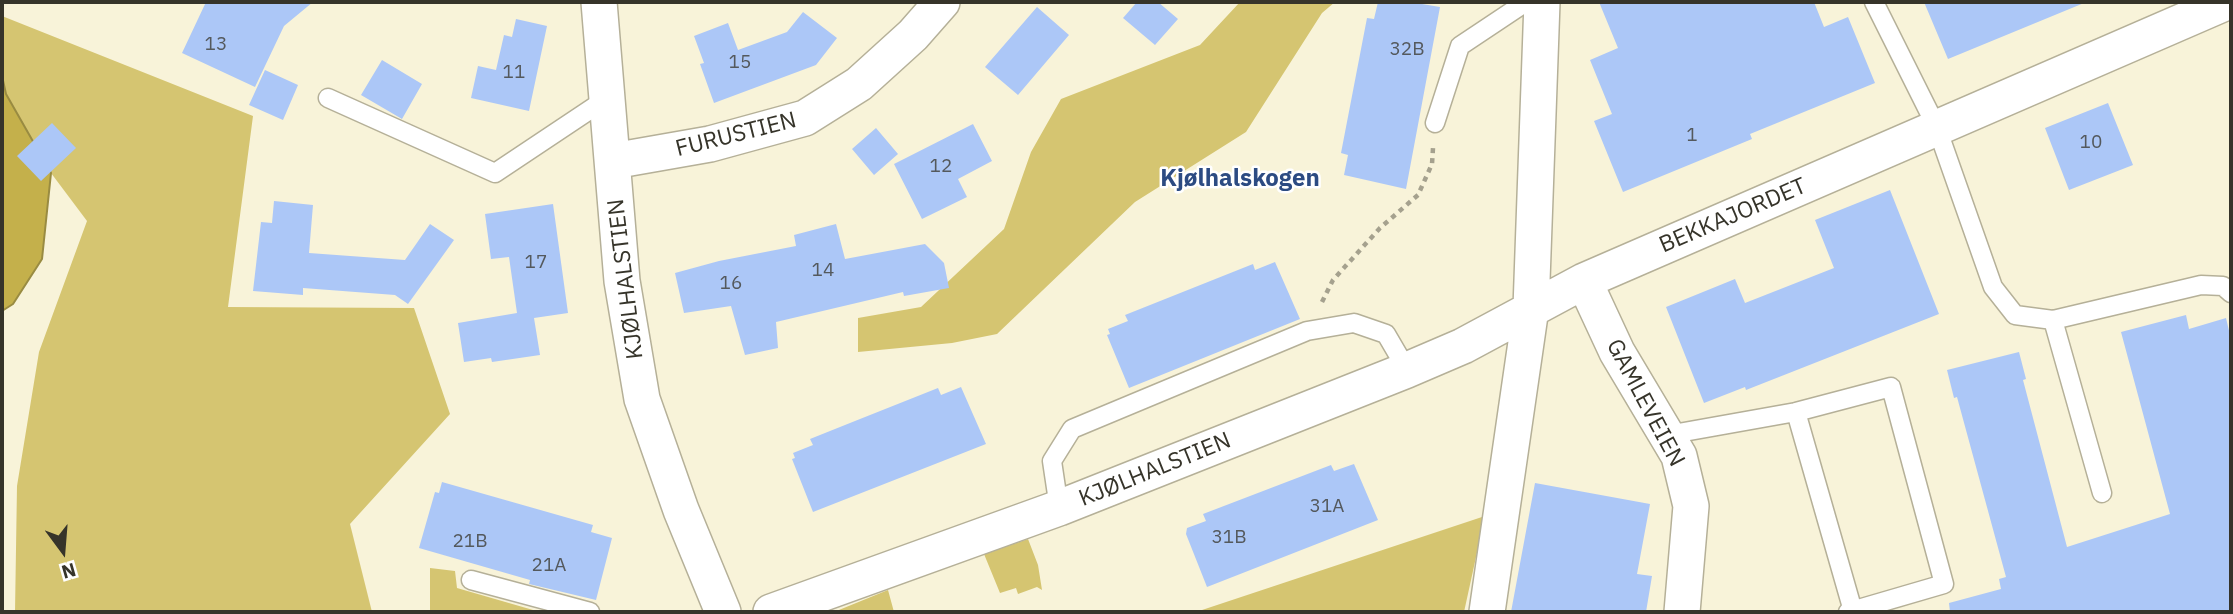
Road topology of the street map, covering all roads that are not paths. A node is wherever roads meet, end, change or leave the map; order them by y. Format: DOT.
graph roads {
  1 [pos="599,2"];
  2 [pos="942,2"];
  3 [pos="1526,2"];
  4 [pos="1542,2"];
  5 [pos="1874,2"];
  6 [pos="2227,2"];
  7 [pos="328,98"];
  8 [pos="606,99"];
  9 [pos="1435,123"];
  10 [pos="1937,128"];
  11 [pos="613,161"];
  12 [pos="1584,281"];
  13 [pos="2231,293"];
  14 [pos="1531,309"];
  15 [pos="2053,320"];
  16 [pos="1407,370"];
  17 [pos="1796,412"];
  18 [pos="1667,435"];
  19 [pos="2102,493"];
  20 [pos="1059,508"];
  21 [pos="471,580"];
  22 [pos="590,612"];
  23 [pos="723,612"];
  24 [pos="771,612"];
  25 [pos="1487,612"];
  26 [pos="1682,612"];
  27 [pos="1851,612"];
  1 -- 8 [label="street, KJØLHALSTIEN"];
  2 -- 11 [label="street, FURUSTIEN"];
  3 -- 9 [label="lane"];
  4 -- 14 [label="street"];
  5 -- 10 [label="lane"];
  6 -- 10 [label="street, BEKKAJORDET"];
  7 -- 8 [label="lane"];
  8 -- 11 [label="street, KJØLHALSTIEN"];
  10 -- 12 [label="street, BEKKAJORDET"];
  10 -- 15 [label="lane"];
  11 -- 23 [label="street, KJØLHALSTIEN"];
  12 -- 14 [label="street, BEKKAJORDET"];
  12 -- 18 [label="street, GAMLEVEIEN"];
  13 -- 15 [label="lane"];
  14 -- 16 [label="street, KJØLHALSTIEN"];
  14 -- 25 [label="street"];
  15 -- 19 [label="lane"];
  16 -- 20 [label="street, KJØLHALSTIEN"];
  16 -- 20 [label="lane"];
  17 -- 18 [label="lane"];
  17 -- 27 [label="lane"];
  17 -- 27 [label="lane"];
  18 -- 26 [label="street, GAMLEVEIEN"];
  20 -- 24 [label="street, KJØLHALSTIEN"];
  21 -- 22 [label="lane"];
}
